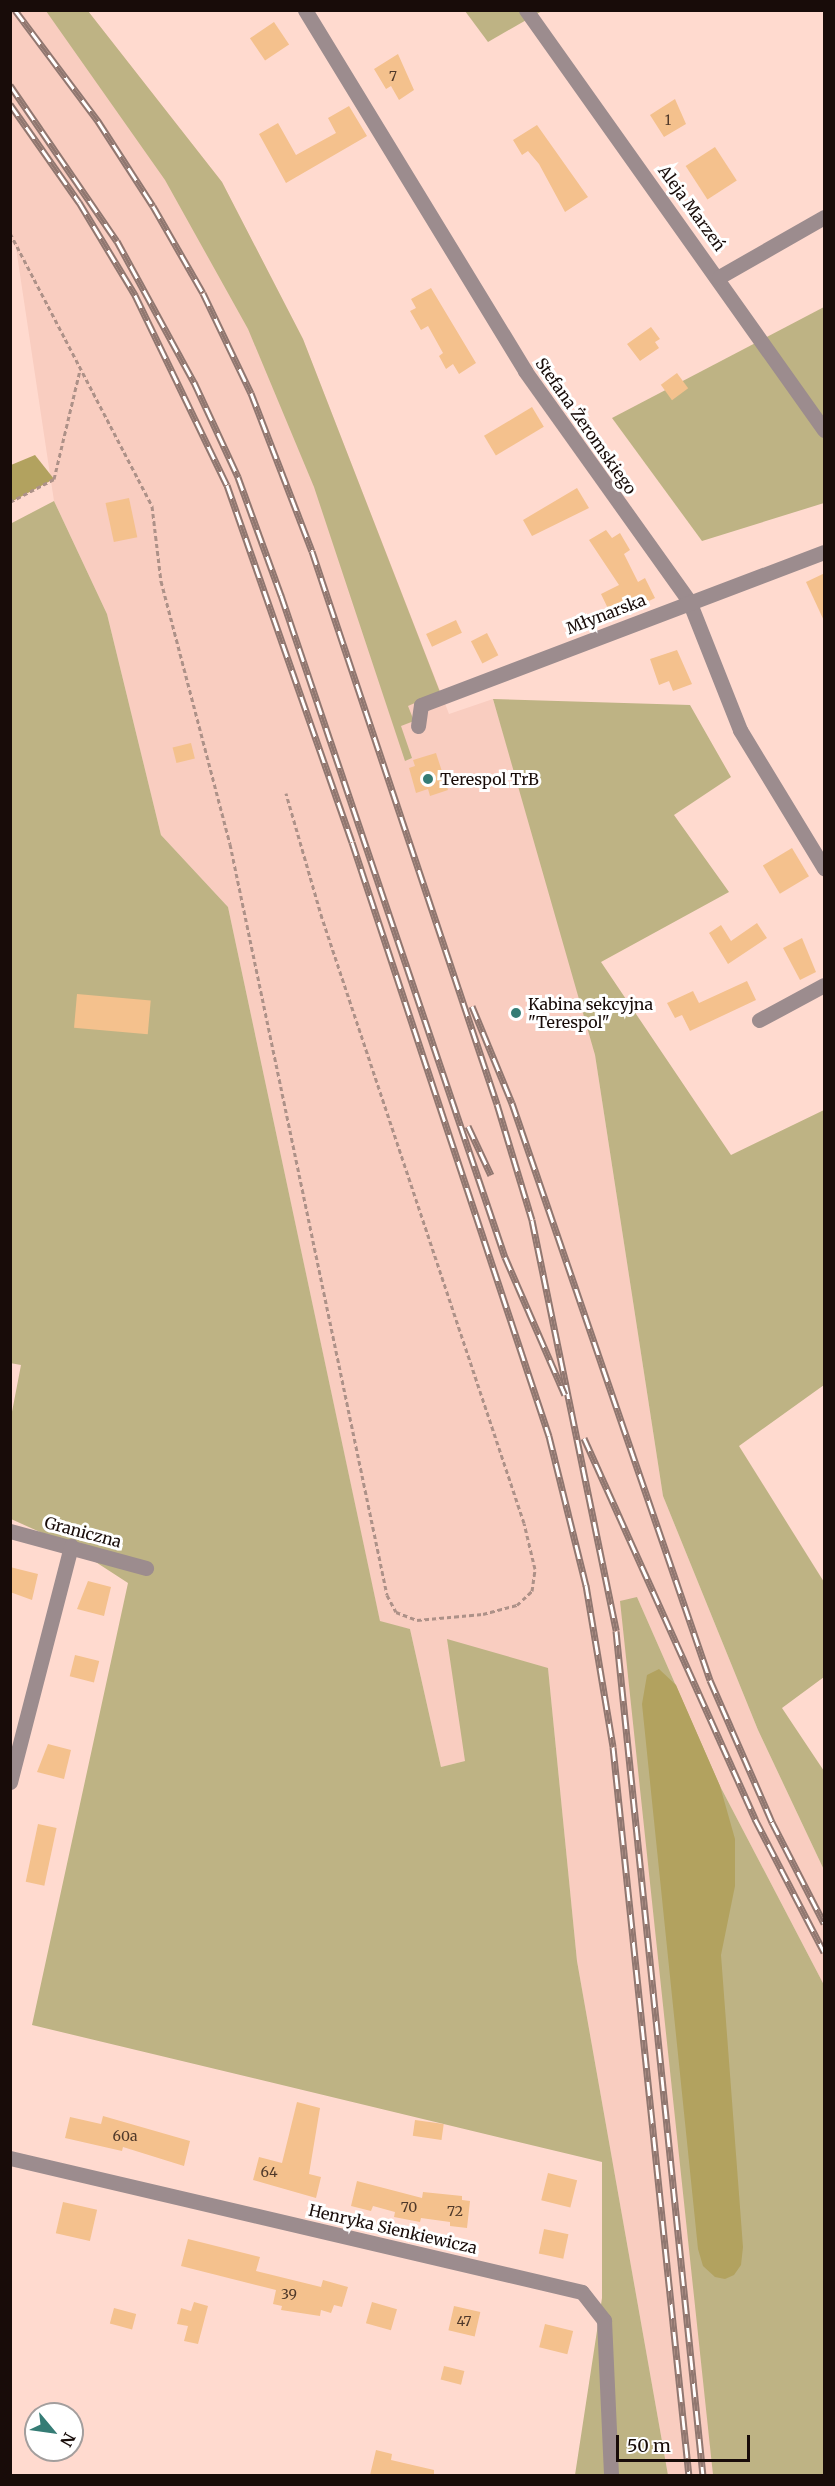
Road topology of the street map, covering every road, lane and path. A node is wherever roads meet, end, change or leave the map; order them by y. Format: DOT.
graph roads {
  1 [pos="304,10"];
  2 [pos="526,10"];
  3 [pos="825,217"];
  4 [pos="10,233"];
  5 [pos="719,277"];
  6 [pos="81,369"];
  7 [pos="825,430"];
  8 [pos="10,502"];
  9 [pos="825,552"];
  10 [pos="689,602"];
  11 [pos="418,726"];
  12 [pos="286,793"];
  13 [pos="825,868"];
  14 [pos="825,985"];
  15 [pos="759,1020"];
  16 [pos="10,1531"];
  17 [pos="71,1546"];
  18 [pos="146,1568"];
  19 [pos="10,1782"];
  20 [pos="10,2158"];
  21 [pos="611,2475"];
  1 -- 10 [label="street, Stefana Żeromskiego"];
  2 -- 5 [label="street, Aleja Marzeń"];
  3 -- 5 [label="street"];
  4 -- 6 [label="path"];
  5 -- 7 [label="street, Aleja Marzeń"];
  6 -- 8 [label="path"];
  6 -- 12 [label="path"];
  9 -- 10 [label="street, Młynarska"];
  10 -- 11 [label="street, Młynarska"];
  10 -- 13 [label="street, Stefana Żeromskiego"];
  14 -- 15 [label="street"];
  16 -- 17 [label="street, Graniczna"];
  17 -- 18 [label="street, Graniczna"];
  17 -- 19 [label="street"];
  20 -- 21 [label="street, Henryka Sienkiewicza"];
}
